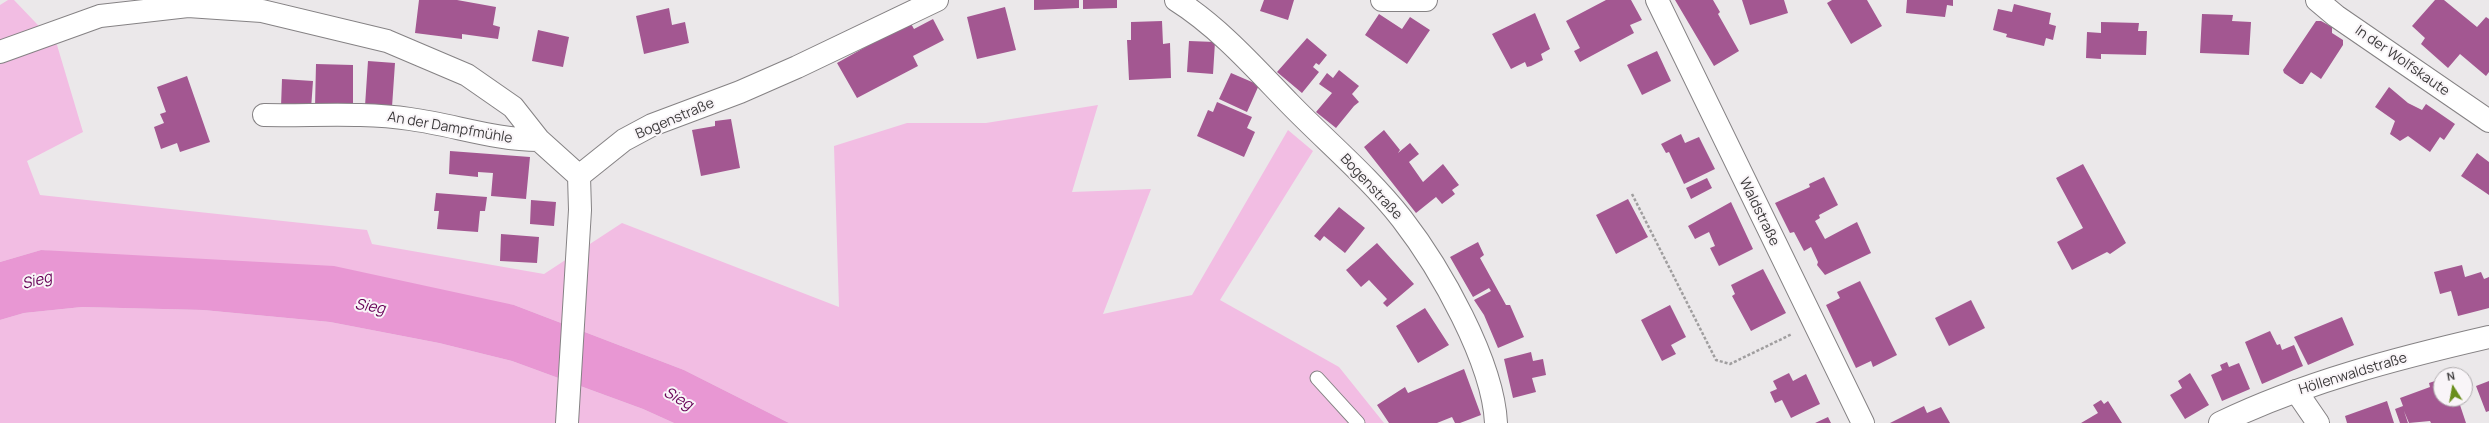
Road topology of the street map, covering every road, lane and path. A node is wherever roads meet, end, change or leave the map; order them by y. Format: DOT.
graph roads {
  1 [pos="937,0"];
  2 [pos="1176,0"];
  3 [pos="1382,0"];
  4 [pos="1426,0"];
  5 [pos="1657,0"];
  6 [pos="2316,0"];
  7 [pos="0,52"];
  8 [pos="264,115"];
  9 [pos="2489,121"];
  10 [pos="539,140"];
  11 [pos="579,176"];
  12 [pos="1632,194"];
  13 [pos="1814,323"];
  14 [pos="2489,337"];
  15 [pos="1317,378"];
  16 [pos="2296,391"];
  17 [pos="567,423"];
  18 [pos="1358,423"];
  19 [pos="1496,423"];
  20 [pos="1863,423"];
  21 [pos="2220,423"];
  22 [pos="2318,423"];
  1 -- 11 [label="street, Bogenstraße"];
  2 -- 19 [label="street, Bogenstraße"];
  3 -- 4 [label="street"];
  5 -- 13 [label="street, Waldstraße"];
  6 -- 9 [label="street, In der Wolfskaute"];
  7 -- 10 [label="street, An der Dampfmühle"];
  8 -- 10 [label="street, An der Dampfmühle"];
  10 -- 11 [label="street, An der Dampfmühle"];
  11 -- 17 [label="street"];
  12 -- 13 [label="path"];
  13 -- 20 [label="street, Waldstraße"];
  14 -- 16 [label="street, Höllenwaldstraße"];
  15 -- 18 [label="lane"];
  16 -- 21 [label="street, Höllenwaldstraße"];
  16 -- 22 [label="street"];
}
